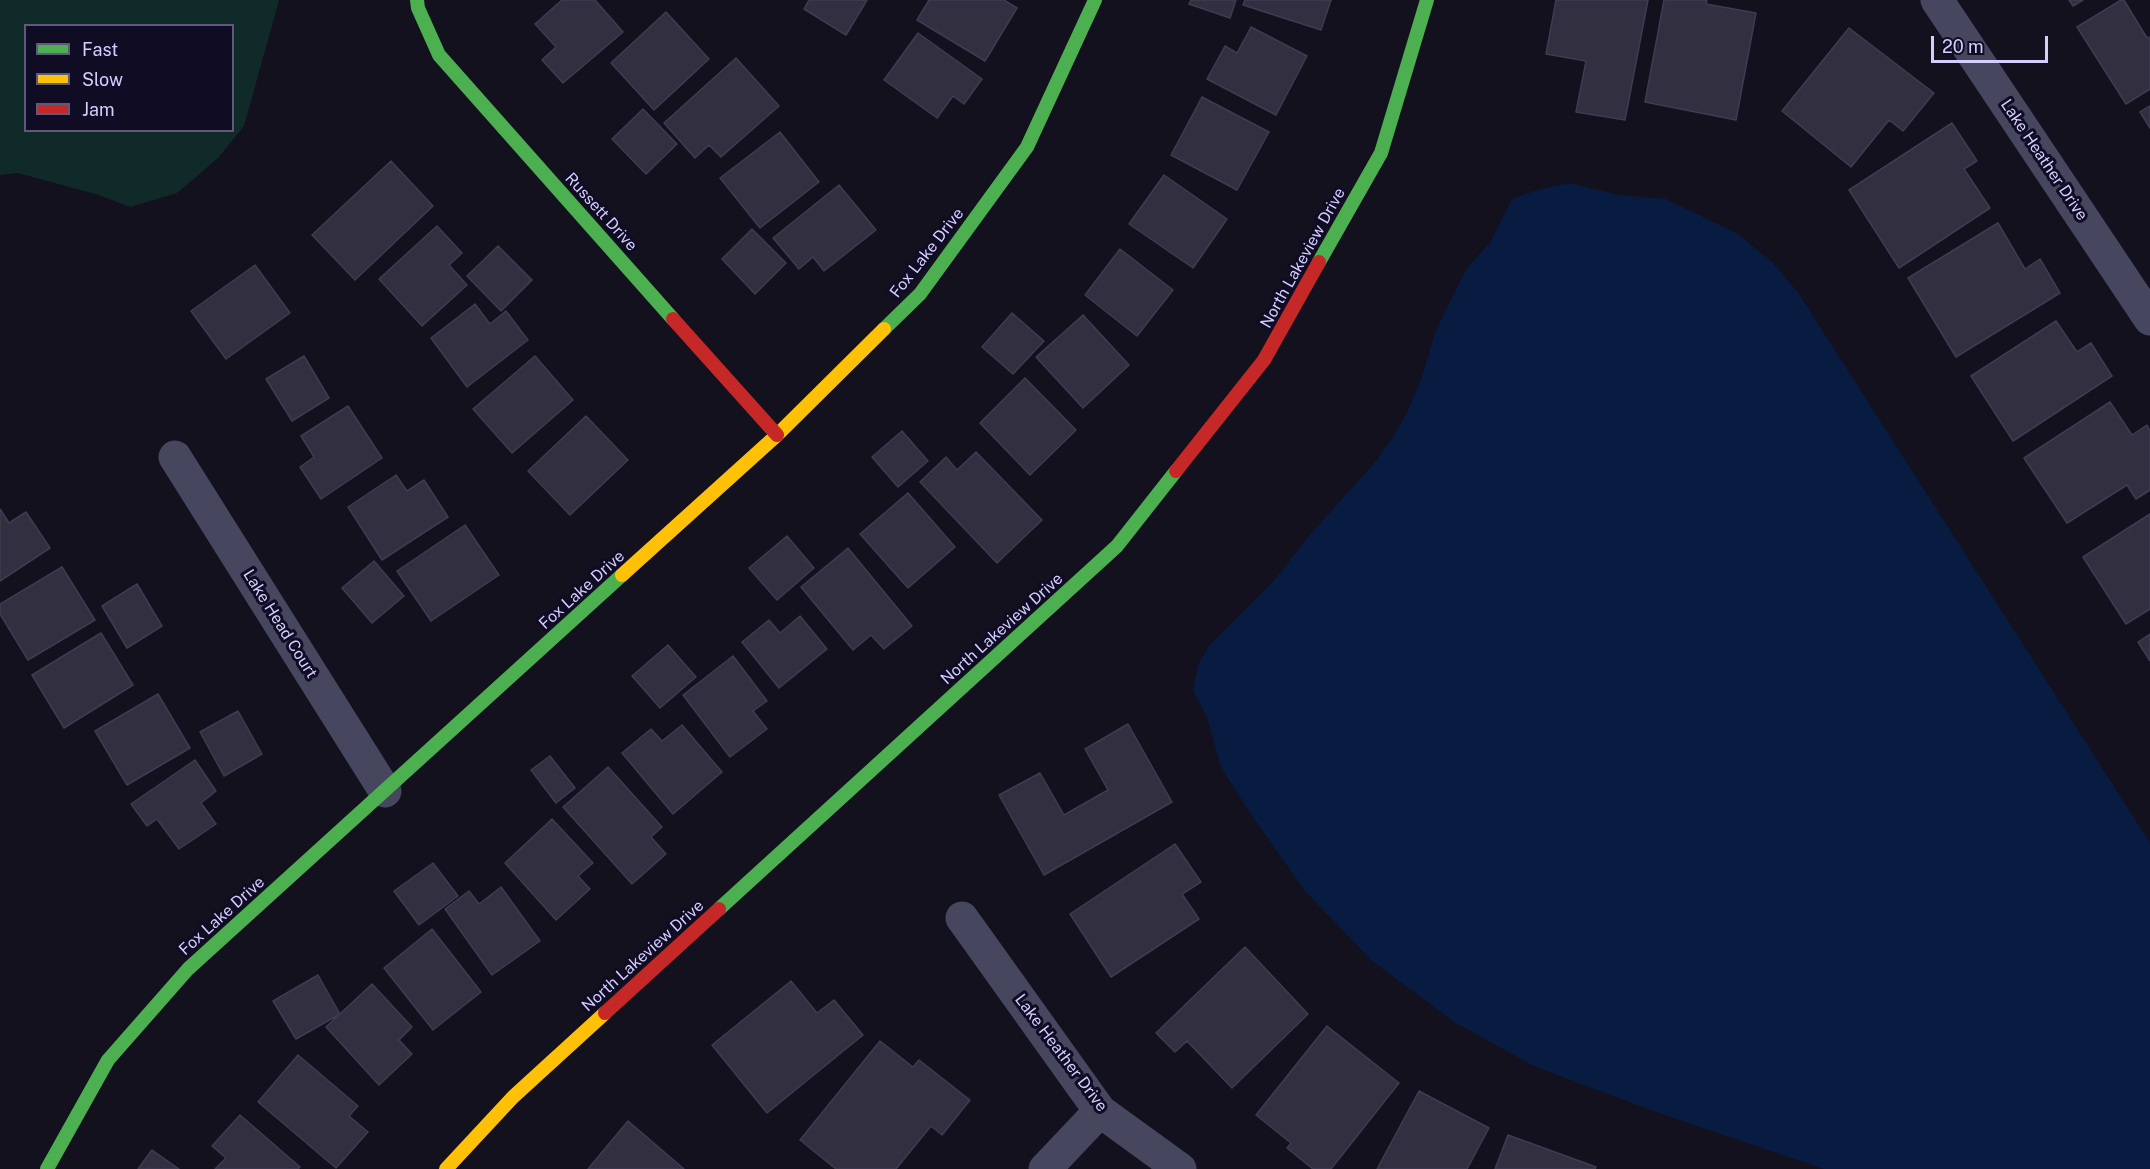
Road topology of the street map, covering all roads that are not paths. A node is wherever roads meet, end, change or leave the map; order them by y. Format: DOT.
graph roads {
  1 [pos="417,0"];
  2 [pos="1095,0"];
  3 [pos="1427,0"];
  4 [pos="1937,0"];
  5 [pos="2150,319"];
  6 [pos="777,435"];
  7 [pos="175,457"];
  8 [pos="385,790"];
  9 [pos="962,918"];
  10 [pos="1100,1111"];
  11 [pos="47,1169"];
  12 [pos="446,1169"];
  13 [pos="1045,1169"];
  14 [pos="1180,1169"];
  1 -- 6 [label="street, Russett Drive"];
  2 -- 6 [label="street, Fox Lake Drive"];
  3 -- 12 [label="street, North Lakeview Drive"];
  4 -- 5 [label="street, Lake Heather Drive"];
  6 -- 8 [label="street, Fox Lake Drive"];
  7 -- 8 [label="street, Lake Head Court"];
  8 -- 11 [label="street, Fox Lake Drive"];
  9 -- 10 [label="street, Lake Heather Drive"];
  10 -- 13 [label="street"];
  10 -- 14 [label="street, Lake Heather Drive"];
}
